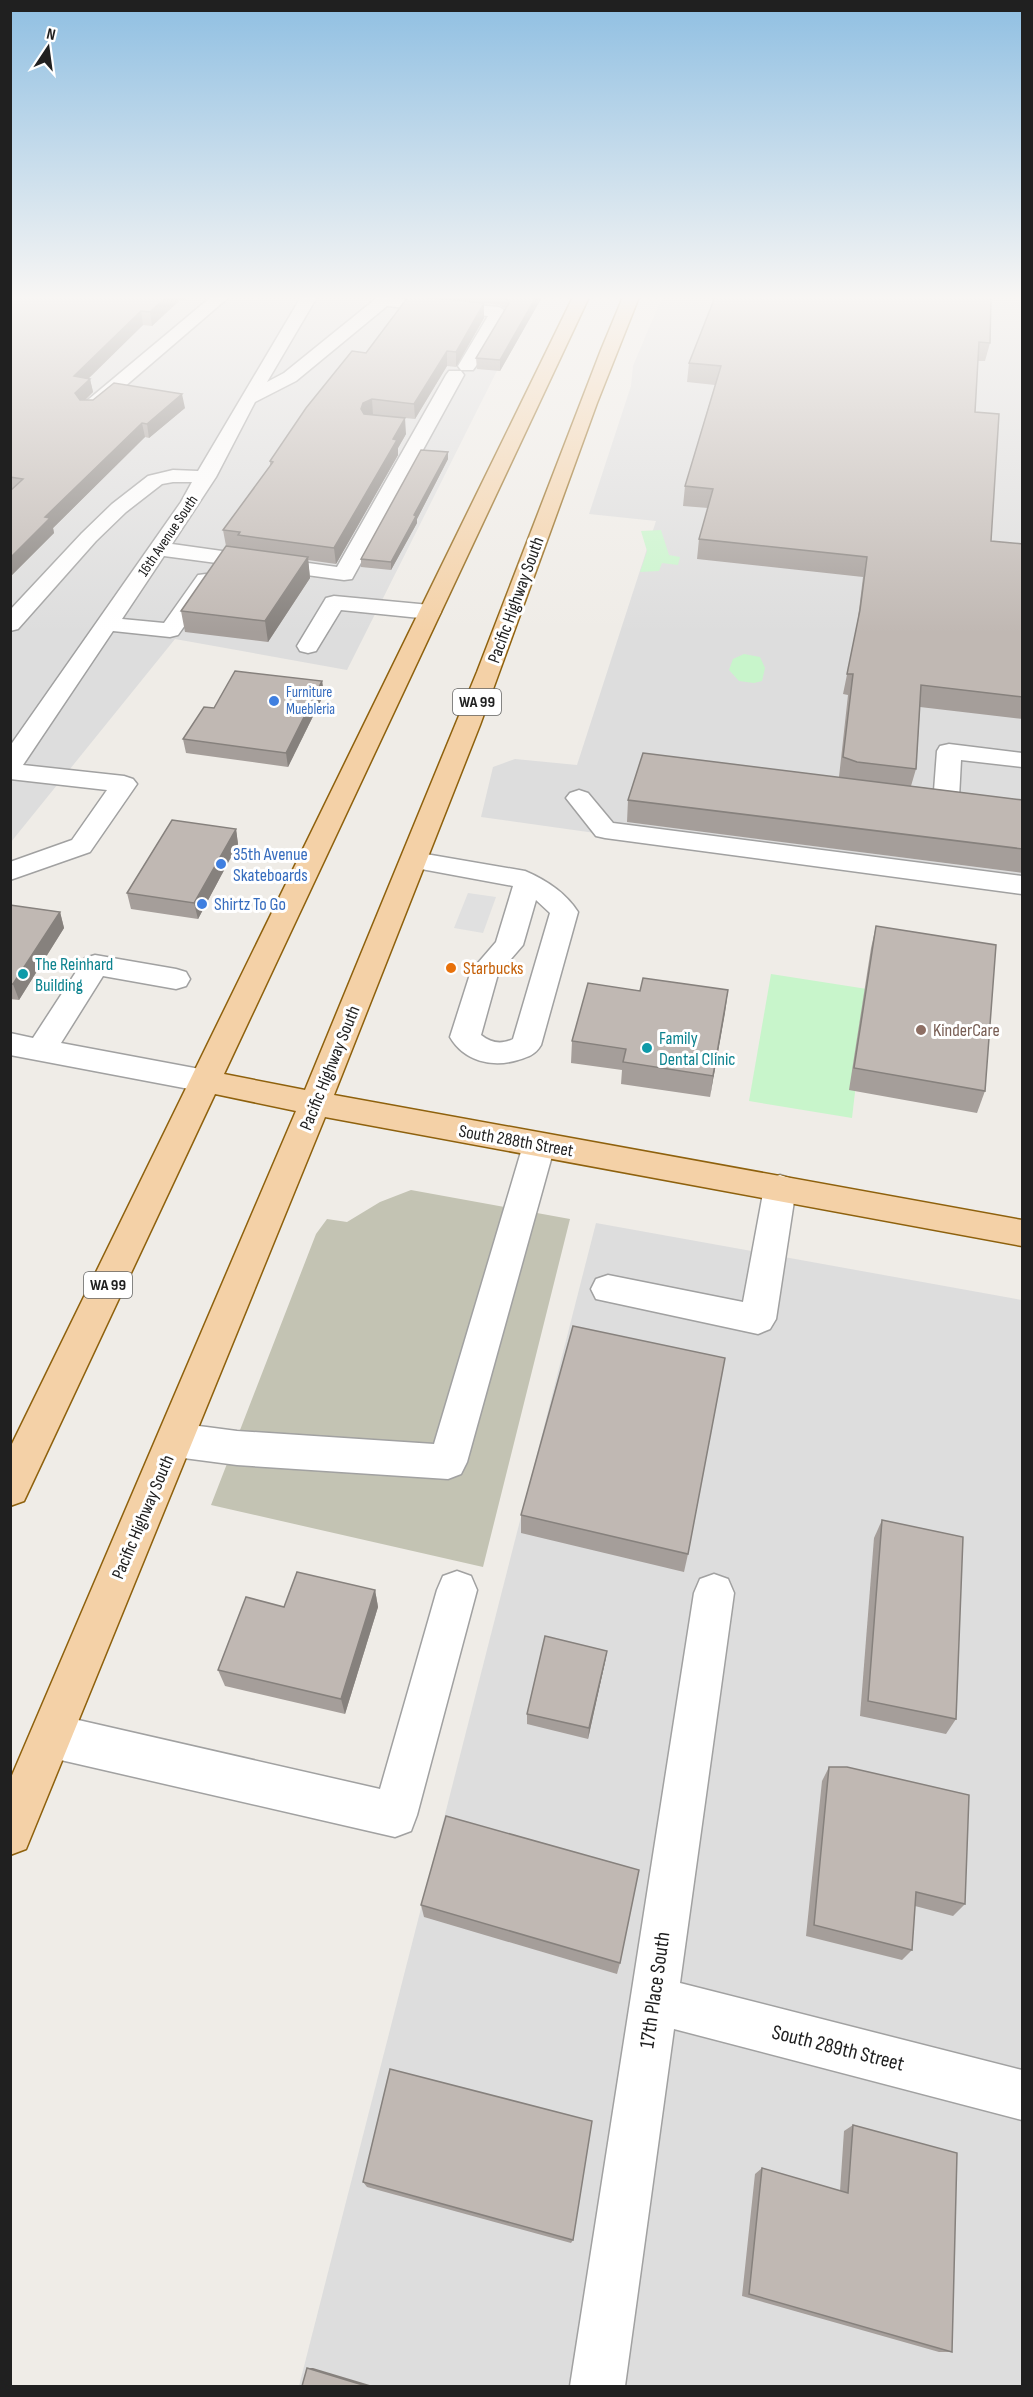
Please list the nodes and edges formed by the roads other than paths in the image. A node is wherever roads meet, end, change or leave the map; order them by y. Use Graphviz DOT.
graph roads {
  1 [pos="243,409"];
  2 [pos="437,409"];
  3 [pos="527,409"];
  4 [pos="586,409"];
  5 [pos="404,426"];
  6 [pos="425,428"];
  7 [pos="206,477"];
  8 [pos="160,549"];
  9 [pos="206,580"];
  10 [pos="430,612"];
  11 [pos="10,624"];
  12 [pos="107,624"];
  13 [pos="308,646"];
  14 [pos="1023,760"];
  15 [pos="10,765"];
  16 [pos="10,771"];
  17 [pos="579,798"];
  18 [pos="1023,813"];
  19 [pos="414,860"];
  20 [pos="10,872"];
  21 [pos="528,882"];
  22 [pos="1023,885"];
  23 [pos="176,979"];
  24 [pos="10,1044"];
  25 [pos="41,1050"];
  26 [pos="205,1082"];
  27 [pos="315,1104"];
  28 [pos="539,1145"];
  29 [pos="780,1188"];
  30 [pos="1023,1233"];
  31 [pos="608,1289"];
  32 [pos="176,1440"];
  33 [pos="10,1489"];
  34 [pos="457,1590"];
  35 [pos="714,1593"];
  36 [pos="52,1736"];
  37 [pos="10,1833"];
  38 [pos="653,2000"];
  39 [pos="1023,2095"];
  40 [pos="597,2386"];
  1 -- 7 [label="street, 16th Avenue South"];
  2 -- 6 [label="street"];
  3 -- 10 [label="main road, WA 99"];
  4 -- 19 [label="main road, Pacific Highway South / WA 99"];
  5 -- 6 [label="street"];
  6 -- 8 [label="street"];
  7 -- 8 [label="street, 16th Avenue South"];
  7 -- 11 [label="street"];
  8 -- 12 [label="street, 16th Avenue South"];
  9 -- 12 [label="street"];
  10 -- 13 [label="street"];
  10 -- 26 [label="main road, WA 99"];
  12 -- 15 [label="street, 16th Avenue South"];
  14 -- 18 [label="street"];
  16 -- 20 [label="street"];
  17 -- 22 [label="street"];
  19 -- 21 [label="street"];
  19 -- 27 [label="main road, Pacific Highway South / WA 99"];
  21 -- 21 [label="street"];
  23 -- 25 [label="street"];
  24 -- 25 [label="street, South 288th Street"];
  25 -- 26 [label="street, South 288th Street"];
  26 -- 27 [label="main road, South 288th Street"];
  26 -- 33 [label="main road, WA 99"];
  27 -- 28 [label="main road, South 288th Street"];
  27 -- 32 [label="main road, Pacific Highway South / WA 99"];
  28 -- 29 [label="main road, South 288th Street"];
  28 -- 32 [label="street"];
  29 -- 30 [label="main road, South 288th Street"];
  29 -- 31 [label="street"];
  32 -- 36 [label="main road, Pacific Highway South / WA 99"];
  34 -- 36 [label="street"];
  35 -- 38 [label="street, 17th Place South"];
  36 -- 37 [label="main road, Pacific Highway South / WA 99"];
  38 -- 39 [label="street, South 289th Street"];
  38 -- 40 [label="street, 17th Place South"];
}
